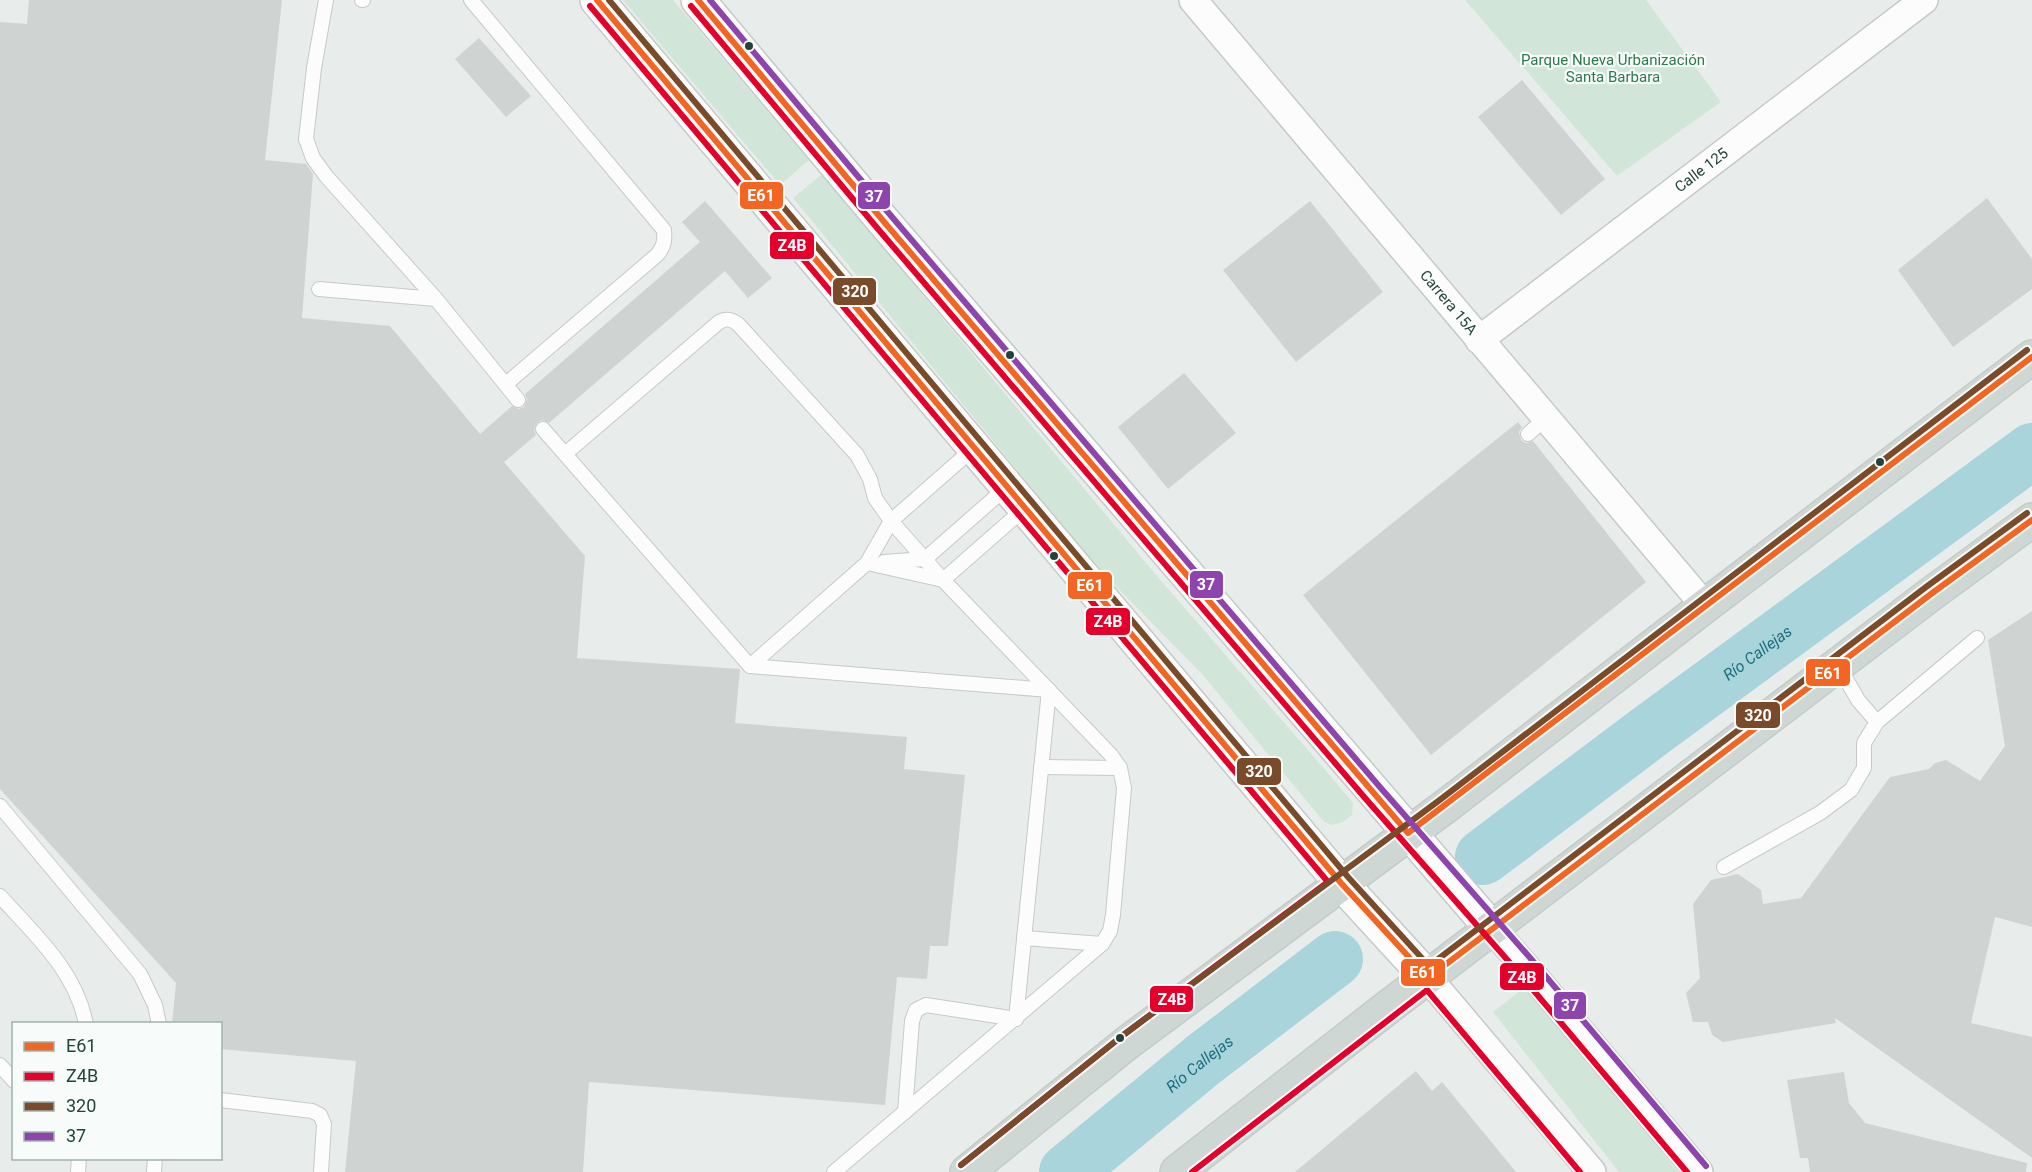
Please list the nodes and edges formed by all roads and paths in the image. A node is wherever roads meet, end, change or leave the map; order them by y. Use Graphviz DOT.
graph roads {
  1 [pos="326,0"];
  2 [pos="471,0"];
  3 [pos="597,0"];
  4 [pos="698,0"];
  5 [pos="1193,0"];
  6 [pos="1924,0"];
  7 [pos="319,289"];
  8 [pos="436,299"];
  9 [pos="1479,340"];
  10 [pos="2032,357"];
  11 [pos="506,384"];
  12 [pos="518,400"];
  13 [pos="543,429"];
  14 [pos="974,448"];
  15 [pos="565,454"];
  16 [pos="1016,497"];
  17 [pos="891,520"];
  18 [pos="2032,520"];
  19 [pos="925,559"];
  20 [pos="867,563"];
  21 [pos="943,580"];
  22 [pos="1705,606"];
  23 [pos="1977,638"];
  24 [pos="1838,665"];
  25 [pos="750,666"];
  26 [pos="1049,690"];
  27 [pos="1877,722"];
  28 [pos="1041,767"];
  29 [pos="1120,768"];
  30 [pos="0,806"];
  31 [pos="1408,833"];
  32 [pos="1724,867"];
  33 [pos="1341,883"];
  34 [pos="0,896"];
  35 [pos="1492,929"];
  36 [pos="1024,938"];
  37 [pos="1102,944"];
  38 [pos="1428,978"];
  39 [pos="1016,1019"];
  40 [pos="86,1022"];
  41 [pos="159,1022"];
  42 [pos="0,1065"];
  43 [pos="12,1078"];
  44 [pos="222,1100"];
  45 [pos="904,1112"];
  46 [pos="321,1172"];
  47 [pos="834,1172"];
  48 [pos="968,1172"];
  49 [pos="1177,1172"];
  50 [pos="1592,1172"];
  51 [pos="1699,1172"];
  1 -- 8 [label="lane"];
  2 -- 11 [label="lane"];
  3 -- 14 [label="main road"];
  4 -- 31 [label="main road"];
  5 -- 9 [label="street, Carrera 15A"];
  6 -- 9 [label="street, Calle 125"];
  7 -- 8 [label="lane"];
  8 -- 11 [label="lane"];
  9 -- 22 [label="street, Carrera 15A"];
  10 -- 22 [label="main road"];
  11 -- 12 [label="lane"];
  13 -- 15 [label="lane"];
  14 -- 16 [label="main road"];
  14 -- 17 [label="lane"];
  15 -- 17 [label="lane"];
  15 -- 25 [label="lane"];
  16 -- 19 [label="lane"];
  16 -- 21 [label="lane"];
  16 -- 33 [label="main road"];
  17 -- 19 [label="lane"];
  17 -- 20 [label="lane"];
  18 -- 24 [label="main road"];
  19 -- 20 [label="lane"];
  19 -- 21 [label="lane"];
  20 -- 21 [label="lane"];
  20 -- 25 [label="lane"];
  21 -- 26 [label="lane"];
  22 -- 31 [label="main road"];
  23 -- 27 [label="lane"];
  24 -- 27 [label="lane"];
  24 -- 35 [label="main road"];
  25 -- 26 [label="lane"];
  26 -- 28 [label="lane"];
  26 -- 29 [label="lane"];
  27 -- 32 [label="lane"];
  28 -- 29 [label="lane"];
  28 -- 36 [label="lane"];
  29 -- 37 [label="lane"];
  30 -- 41 [label="lane"];
  31 -- 33 [label="main road"];
  31 -- 35 [label="main road"];
  33 -- 38 [label="main road"];
  33 -- 48 [label="main road"];
  34 -- 40 [label="lane"];
  35 -- 38 [label="main road"];
  35 -- 51 [label="street"];
  36 -- 37 [label="lane"];
  36 -- 39 [label="lane"];
  37 -- 39 [label="lane"];
  38 -- 49 [label="main road"];
  38 -- 50 [label="street"];
  39 -- 45 [label="lane"];
  39 -- 45 [label="lane"];
  42 -- 43 [label="lane"];
  44 -- 46 [label="lane"];
  45 -- 47 [label="lane"];
}
